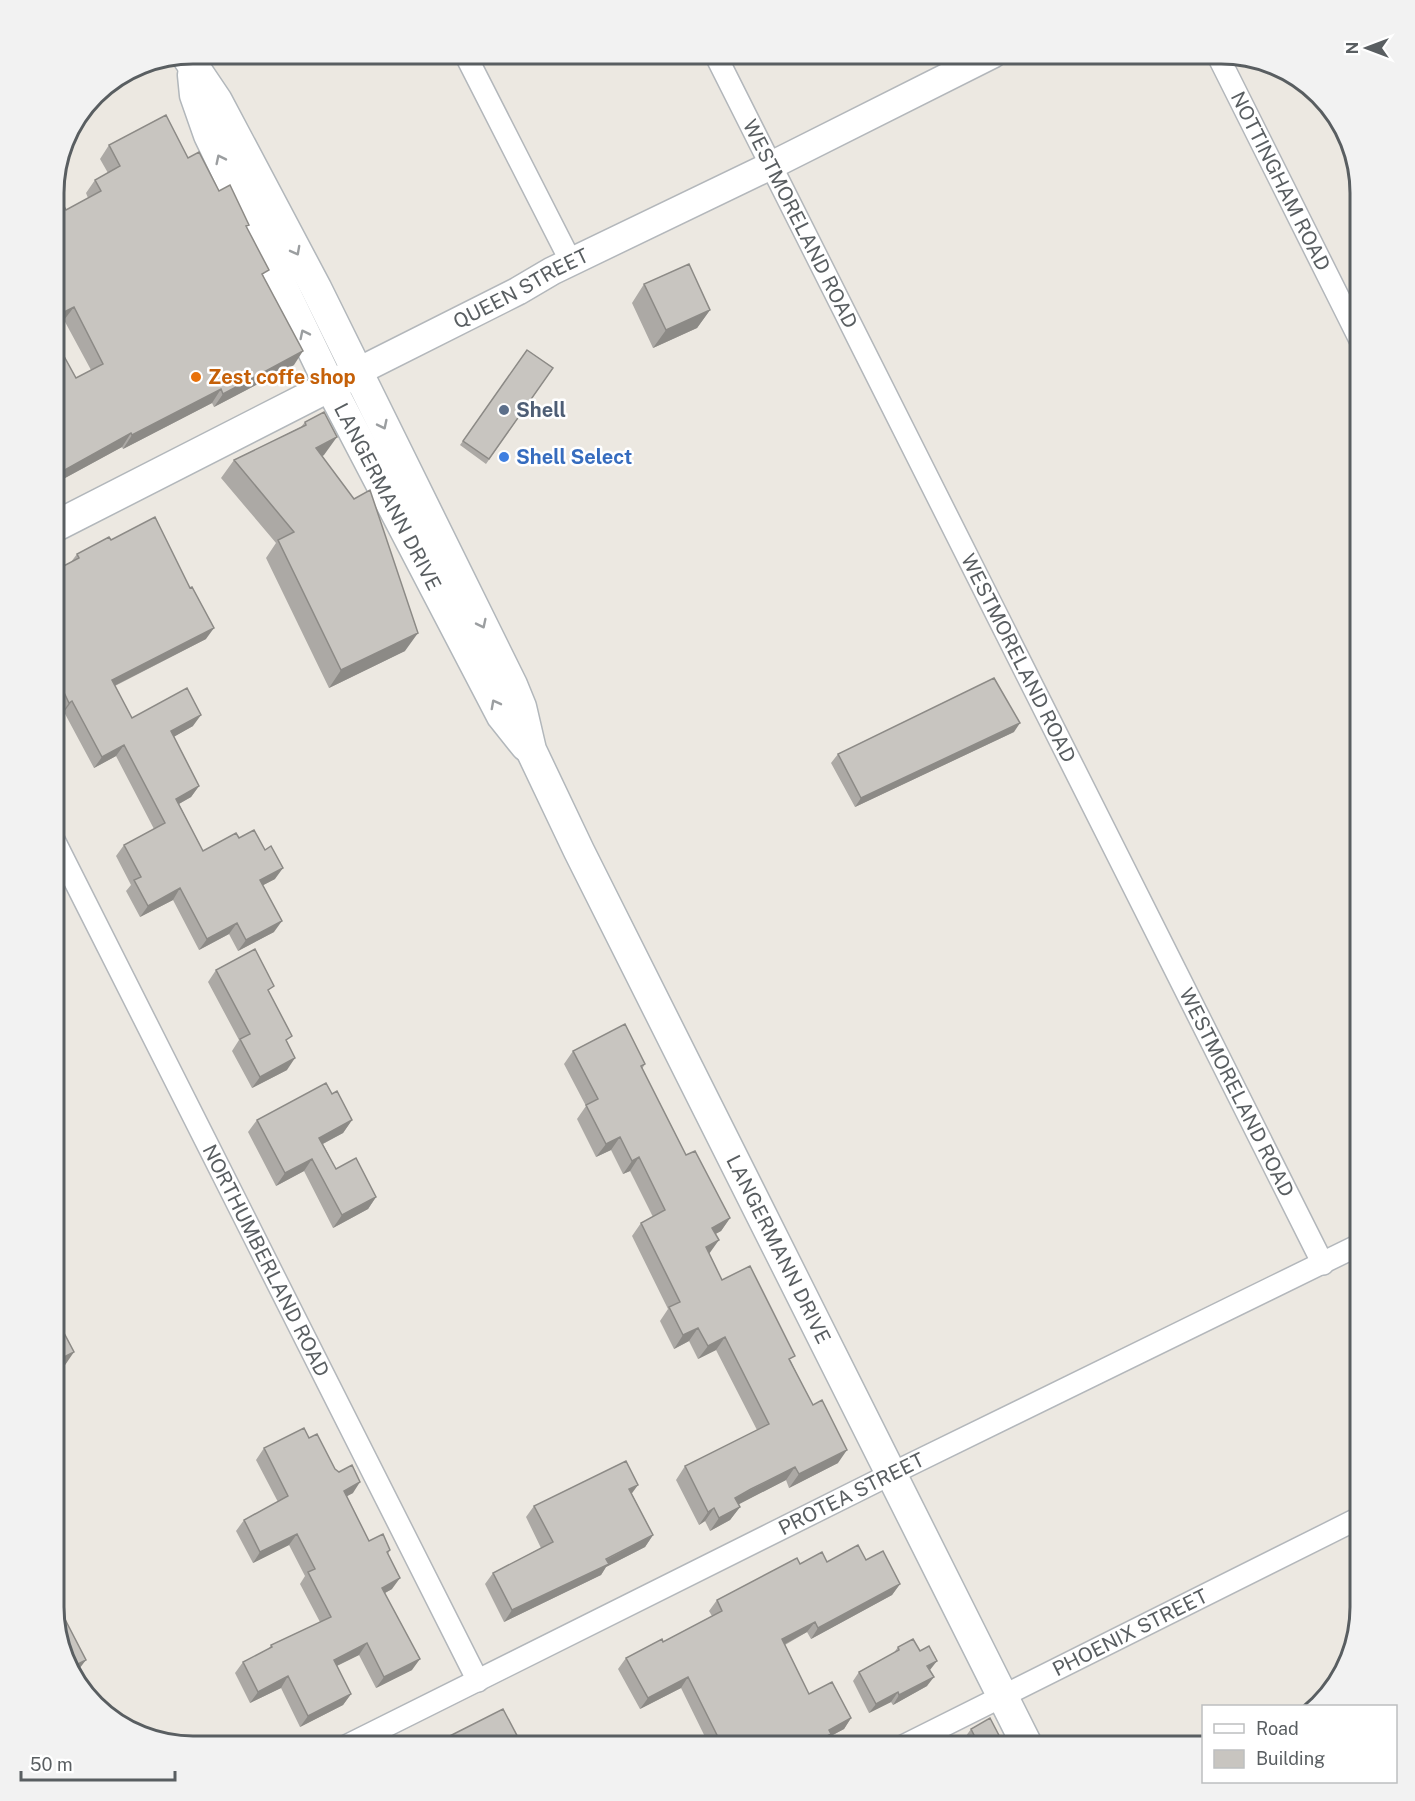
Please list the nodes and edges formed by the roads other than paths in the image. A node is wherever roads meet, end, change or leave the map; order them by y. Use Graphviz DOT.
graph roads {
  1 [pos="189,64"];
  2 [pos="191,64"];
  3 [pos="470,64"];
  4 [pos="720,65"];
  5 [pos="972,65"];
  6 [pos="1222,65"];
  7 [pos="770,166"];
  8 [pos="571,262"];
  9 [pos="1350,320"];
  10 [pos="357,372"];
  11 [pos="330,386"];
  12 [pos="65,522"];
  13 [pos="531,750"];
  14 [pos="65,861"];
  15 [pos="1350,1250"];
  16 [pos="1323,1264"];
  17 [pos="891,1474"];
  18 [pos="1350,1523"];
  19 [pos="478,1681"];
  20 [pos="1003,1697"];
  21 [pos="366,1736"];
  22 [pos="923,1736"];
  23 [pos="1022,1736"];
  11 -- 1 [label="main road, LANGERMANN DRIVE, one-way"];
  2 -- 10 [label="main road, LANGERMANN DRIVE, one-way"];
  3 -- 8 [label="street"];
  4 -- 7 [label="street, WESTMORELAND ROAD"];
  5 -- 7 [label="street, QUEEN STREET"];
  6 -- 9 [label="street, NOTTINGHAM ROAD"];
  7 -- 8 [label="street, QUEEN STREET"];
  7 -- 16 [label="street, WESTMORELAND ROAD"];
  8 -- 10 [label="street, QUEEN STREET"];
  10 -- 11 [label="main road, QUEEN STREET"];
  10 -- 13 [label="main road, LANGERMANN DRIVE, one-way"];
  11 -- 12 [label="main road, QUEEN STREET"];
  13 -- 11 [label="main road, LANGERMANN DRIVE, one-way"];
  13 -- 17 [label="main road, LANGERMANN DRIVE"];
  14 -- 19 [label="street, NORTHUMBERLAND ROAD"];
  15 -- 16 [label="street, PROTEA STREET"];
  16 -- 17 [label="street, PROTEA STREET"];
  17 -- 19 [label="street, PROTEA STREET"];
  17 -- 20 [label="main road, LANGERMANN DRIVE"];
  18 -- 20 [label="street, PHOENIX STREET"];
  19 -- 21 [label="street, PROTEA STREET"];
  20 -- 22 [label="street, PHOENIX STREET"];
  20 -- 23 [label="main road, LANGERMANN DRIVE"];
}
